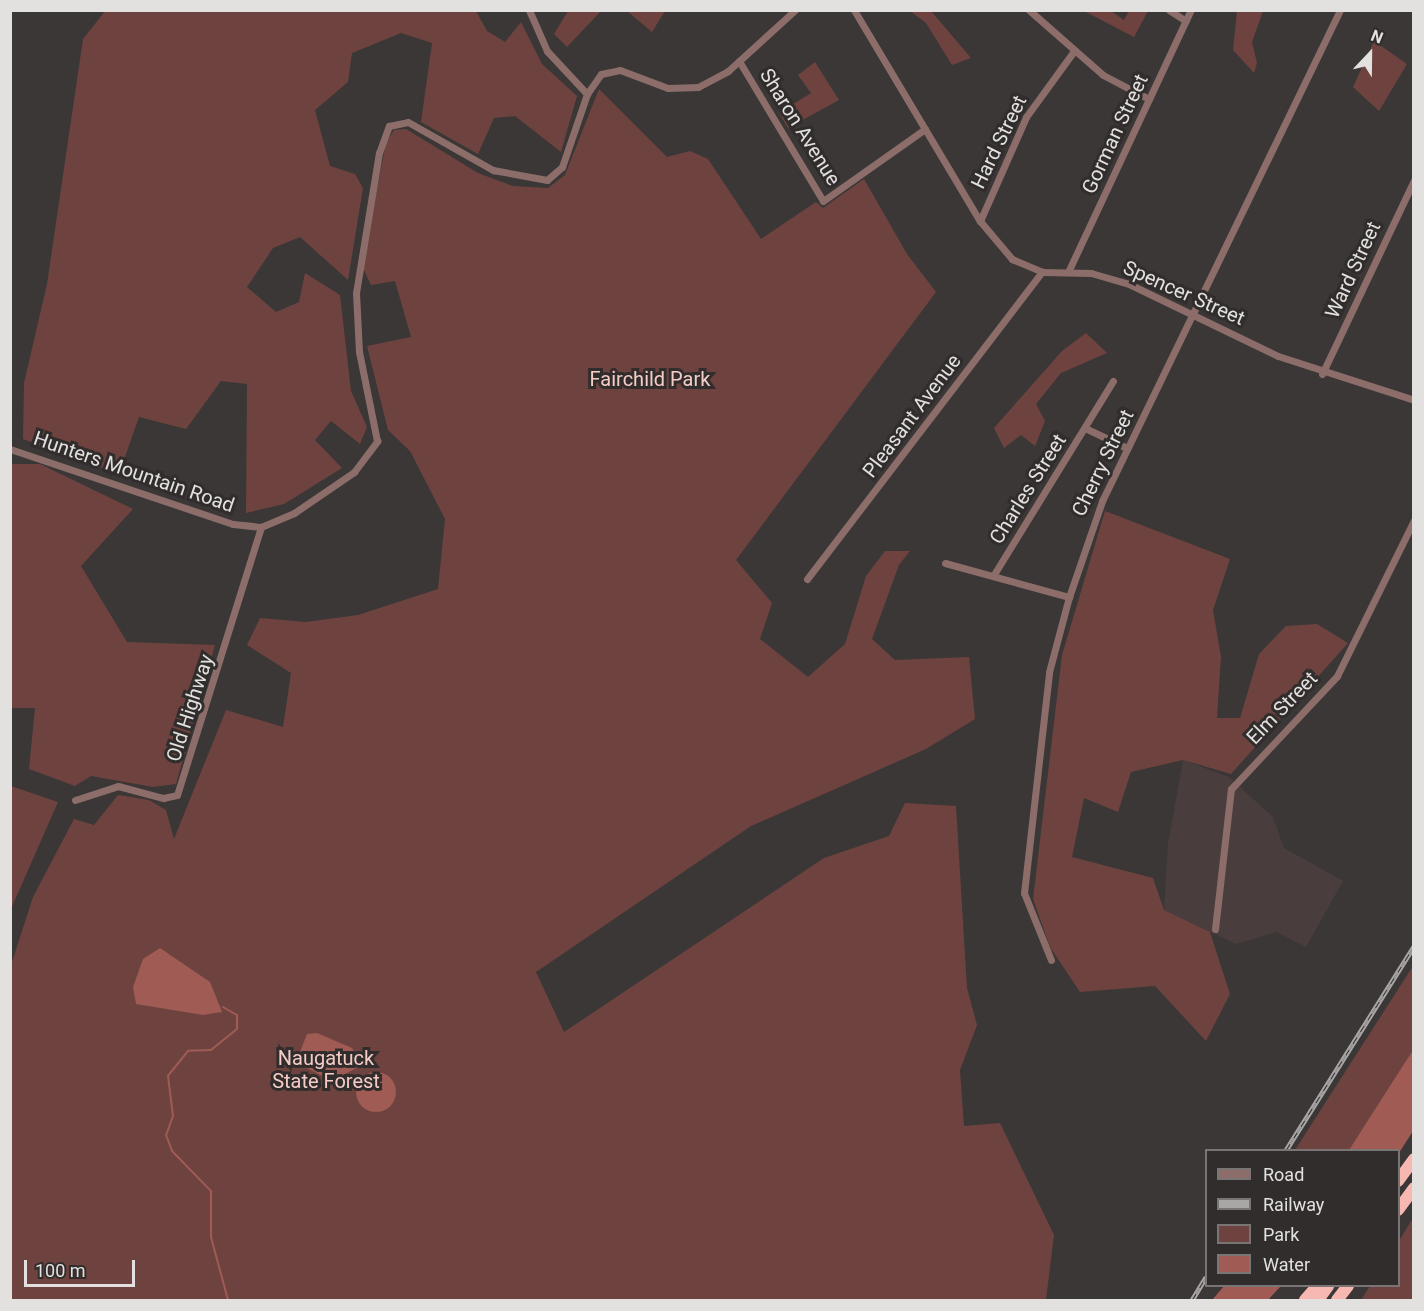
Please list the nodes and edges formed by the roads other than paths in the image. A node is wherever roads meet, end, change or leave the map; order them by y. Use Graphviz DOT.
graph roads {
  1 [pos="529,10"];
  2 [pos="795,10"];
  3 [pos="854,10"];
  4 [pos="1029,10"];
  5 [pos="1169,10"];
  6 [pos="1191,10"];
  7 [pos="1340,10"];
  8 [pos="1186,21"];
  9 [pos="1074,51"];
  10 [pos="739,61"];
  11 [pos="587,94"];
  12 [pos="1149,99"];
  13 [pos="925,129"];
  14 [pos="1413,180"];
  15 [pos="980,222"];
  16 [pos="1042,272"];
  17 [pos="1068,272"];
  18 [pos="1196,314"];
  19 [pos="1322,374"];
  20 [pos="1113,381"];
  21 [pos="1413,400"];
  22 [pos="1086,428"];
  23 [pos="1127,448"];
  24 [pos="10,449"];
  25 [pos="1413,520"];
  26 [pos="261,527"];
  27 [pos="945,563"];
  28 [pos="993,576"];
  29 [pos="807,579"];
  30 [pos="1069,597"];
  31 [pos="75,800"];
  32 [pos="1215,929"];
  33 [pos="1051,960"];
  34 [pos="1413,1159"];
  35 [pos="1400,1178"];
  36 [pos="1413,1188"];
  37 [pos="1400,1207"];
  38 [pos="1316,1287"];
  39 [pos="1327,1287"];
  40 [pos="1347,1287"];
  41 [pos="1305,1300"];
  42 [pos="1318,1300"];
  43 [pos="1337,1300"];
  1 -- 11 [label="street"];
  2 -- 10 [label="street"];
  3 -- 13 [label="street, Spencer Street"];
  4 -- 9 [label="street"];
  5 -- 8 [label="street"];
  6 -- 8 [label="street, Gorman Street"];
  7 -- 18 [label="street, Cherry Street"];
  8 -- 12 [label="street, Gorman Street"];
  9 -- 12 [label="street"];
  9 -- 15 [label="street, Hard Street"];
  10 -- 11 [label="street"];
  10 -- 13 [label="street, Sharon Avenue"];
  11 -- 26 [label="street"];
  12 -- 17 [label="street, Gorman Street"];
  13 -- 15 [label="street, Spencer Street"];
  14 -- 19 [label="street, Ward Street"];
  15 -- 16 [label="street, Spencer Street"];
  16 -- 17 [label="street, Spencer Street"];
  16 -- 29 [label="street, Pleasant Avenue"];
  17 -- 18 [label="street, Spencer Street"];
  18 -- 19 [label="street, Spencer Street"];
  18 -- 23 [label="street, Cherry Street"];
  19 -- 21 [label="street, Spencer Street"];
  20 -- 22 [label="street"];
  22 -- 23 [label="street, Charles Street"];
  22 -- 28 [label="street, Charles Street"];
  23 -- 30 [label="street, Cherry Street"];
  24 -- 26 [label="street, Hunters Mountain Road"];
  25 -- 32 [label="street, Elm Street"];
  26 -- 31 [label="street, Old Highway"];
  27 -- 28 [label="street"];
  28 -- 30 [label="street"];
  30 -- 33 [label="street, Cherry Street"];
  34 -- 35 [label="highway"];
  36 -- 37 [label="highway"];
  38 -- 41 [label="highway"];
  39 -- 42 [label="highway"];
  40 -- 43 [label="highway"];
}
